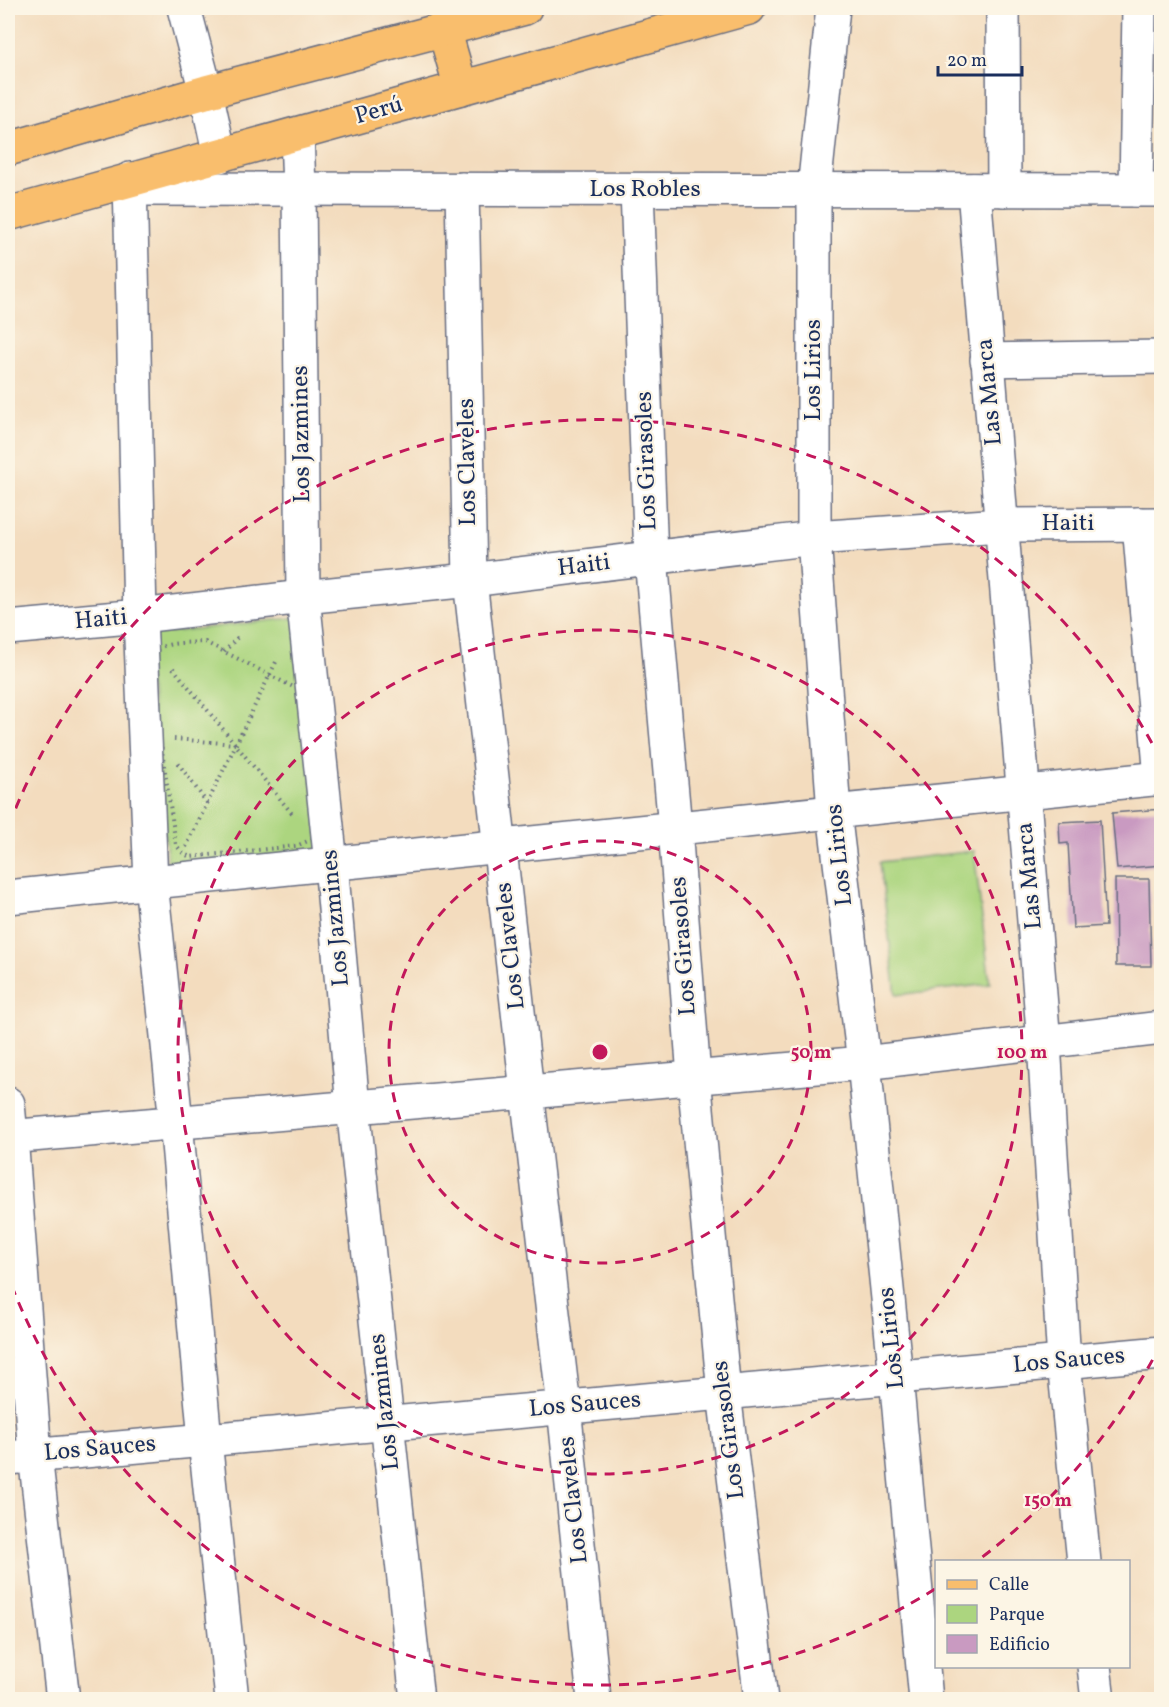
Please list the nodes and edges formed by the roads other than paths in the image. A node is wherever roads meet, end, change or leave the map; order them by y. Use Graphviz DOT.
graph roads {
  1 [pos="184,8"];
  2 [pos="749,8"];
  3 [pos="833,8"];
  4 [pos="1004,8"];
  5 [pos="1139,8"];
  6 [pos="510,10"];
  7 [pos="444,29"];
  8 [pos="461,88"];
  9 [pos="206,92"];
  10 [pos="297,134"];
  11 [pos="8,149"];
  12 [pos="220,156"];
  13 [pos="130,184"];
  14 [pos="299,189"];
  15 [pos="462,189"];
  16 [pos="637,189"];
  17 [pos="814,190"];
  18 [pos="989,190"];
  19 [pos="1149,190"];
  20 [pos="8,214"];
  21 [pos="1161,357"];
  22 [pos="987,360"];
  23 [pos="1150,524"];
  24 [pos="1001,525"];
  25 [pos="814,538"];
  26 [pos="651,558"];
  27 [pos="470,580"];
  28 [pos="303,597"];
  29 [pos="140,616"];
  30 [pos="8,628"];
  31 [pos="1161,778"];
  32 [pos="1023,792"];
  33 [pos="834,812"];
  34 [pos="675,828"];
  35 [pos="500,846"];
  36 [pos="322,851"];
  37 [pos="151,882"];
  38 [pos="8,897"];
  39 [pos="1161,1028"];
  40 [pos="1044,1042"];
  41 [pos="864,1063"];
  42 [pos="694,1077"];
  43 [pos="527,1092"];
  44 [pos="8,1104"];
  45 [pos="353,1107"];
  46 [pos="176,1122"];
  47 [pos="10,1136"];
  48 [pos="1161,1353"];
  49 [pos="1064,1362"];
  50 [pos="896,1377"];
  51 [pos="724,1393"];
  52 [pos="564,1407"];
  53 [pos="388,1423"];
  54 [pos="205,1440"];
  55 [pos="21,1456"];
  56 [pos="1084,1560"];
  57 [pos="1094,1668"];
  58 [pos="63,1700"];
  59 [pos="232,1700"];
  60 [pos="417,1700"];
  61 [pos="594,1700"];
  62 [pos="761,1700"];
  63 [pos="926,1700"];
  64 [pos="1098,1700"];
  1 -- 9 [label="street"];
  2 -- 8 [label="main road, Perú"];
  3 -- 17 [label="street, Los Lirios"];
  4 -- 18 [label="street, Las Marca"];
  5 -- 19 [label="street"];
  6 -- 7 [label="main road"];
  7 -- 8 [label="main road"];
  7 -- 9 [label="main road"];
  8 -- 10 [label="main road, Perú"];
  9 -- 11 [label="main road"];
  9 -- 12 [label="street"];
  10 -- 12 [label="main road, Perú"];
  10 -- 14 [label="street, Los Jazmines"];
  12 -- 13 [label="main road, Perú"];
  13 -- 14 [label="street, Los Robles"];
  13 -- 20 [label="main road, Perú"];
  13 -- 29 [label="street"];
  14 -- 15 [label="street, Los Robles"];
  14 -- 28 [label="street, Los Jazmines"];
  15 -- 16 [label="street, Los Robles"];
  15 -- 27 [label="street, Los Claveles"];
  16 -- 17 [label="street, Los Robles"];
  16 -- 26 [label="street, Los Girasoles"];
  17 -- 18 [label="street, Los Robles"];
  17 -- 25 [label="street, Los Lirios"];
  18 -- 19 [label="street, Los Robles"];
  18 -- 22 [label="street, Las Marca"];
  21 -- 22 [label="street"];
  22 -- 24 [label="street, Las Marca"];
  23 -- 24 [label="street, Haiti"];
  23 -- 31 [label="street"];
  24 -- 25 [label="street, Haiti"];
  24 -- 32 [label="street, Las Marca"];
  25 -- 26 [label="street, Haiti"];
  25 -- 33 [label="street, Los Lirios"];
  26 -- 27 [label="street, Haiti"];
  26 -- 34 [label="street, Los Girasoles"];
  27 -- 28 [label="street, Haiti"];
  27 -- 35 [label="street, Los Claveles"];
  28 -- 29 [label="street, Haiti"];
  28 -- 36 [label="street, Los Jazmines"];
  29 -- 30 [label="street, Haiti"];
  29 -- 37 [label="street"];
  31 -- 32 [label="street"];
  32 -- 33 [label="street"];
  32 -- 40 [label="street, Las Marca"];
  33 -- 34 [label="street"];
  33 -- 41 [label="street, Los Lirios"];
  34 -- 35 [label="street"];
  34 -- 42 [label="street, Los Girasoles"];
  35 -- 36 [label="street"];
  35 -- 43 [label="street, Los Claveles"];
  36 -- 37 [label="street"];
  36 -- 45 [label="street, Los Jazmines"];
  37 -- 38 [label="street"];
  37 -- 46 [label="street"];
  39 -- 40 [label="street"];
  40 -- 41 [label="street"];
  40 -- 49 [label="street, Las Marca"];
  41 -- 42 [label="street"];
  41 -- 50 [label="street, Los Lirios"];
  42 -- 43 [label="street"];
  42 -- 51 [label="street, Los Girasoles"];
  43 -- 45 [label="street"];
  43 -- 52 [label="street, Los Claveles"];
  44 -- 47 [label="street"];
  45 -- 46 [label="street"];
  45 -- 53 [label="street, Los Jazmines"];
  46 -- 47 [label="street"];
  46 -- 54 [label="street"];
  47 -- 55 [label="street"];
  48 -- 49 [label="street, Los Sauces"];
  49 -- 50 [label="street, Los Sauces"];
  49 -- 56 [label="street, Las Marca"];
  50 -- 51 [label="street, Los Sauces"];
  50 -- 63 [label="street, Los Lirios"];
  51 -- 52 [label="street, Los Sauces"];
  51 -- 62 [label="street, Los Girasoles"];
  52 -- 53 [label="street, Los Sauces"];
  52 -- 61 [label="street, Los Claveles"];
  53 -- 54 [label="street, Los Sauces"];
  53 -- 60 [label="street, Los Jazmines"];
  54 -- 55 [label="street, Los Sauces"];
  54 -- 59 [label="street"];
  55 -- 58 [label="street"];
  57 -- 64 [label="street"];
}
